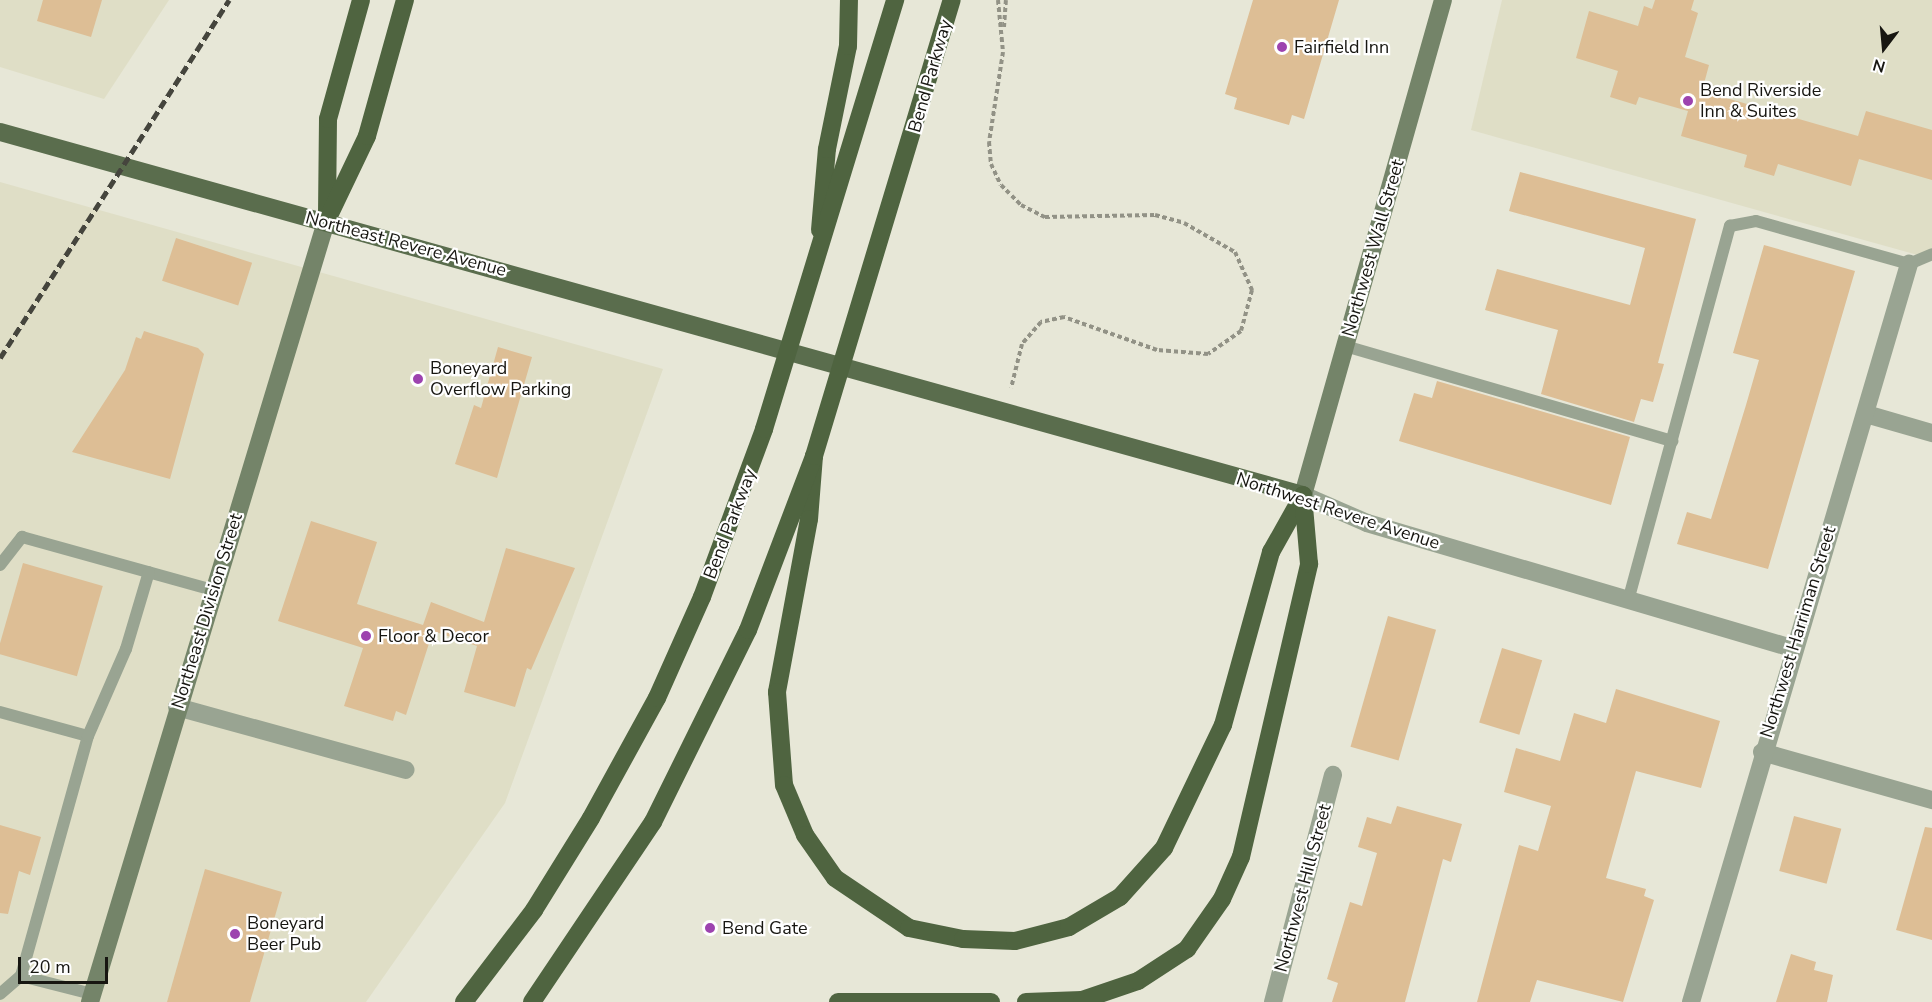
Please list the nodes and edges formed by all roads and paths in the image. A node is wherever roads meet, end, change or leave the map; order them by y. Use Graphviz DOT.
graph roads {
  1 [pos="361,0"];
  2 [pos="405,0"];
  3 [pos="849,0"];
  4 [pos="895,0"];
  5 [pos="952,0"];
  6 [pos="998,0"];
  7 [pos="1006,0"];
  8 [pos="1443,0"];
  9 [pos="1003,28"];
  10 [pos="0,132"];
  11 [pos="326,222"];
  12 [pos="1932,254"];
  13 [pos="818,260"];
  14 [pos="1909,264"];
  15 [pos="1345,346"];
  16 [pos="813,357"];
  17 [pos="1005,412"];
  18 [pos="1866,414"];
  19 [pos="1932,433"];
  20 [pos="1672,441"];
  21 [pos="816,450"];
  22 [pos="1303,495"];
  23 [pos="0,565"];
  24 [pos="149,572"];
  25 [pos="213,590"];
  26 [pos="1628,601"];
  27 [pos="1792,648"];
  28 [pos="177,707"];
  29 [pos="0,712"];
  30 [pos="88,736"];
  31 [pos="1762,752"];
  32 [pos="405,770"];
  33 [pos="1332,775"];
  34 [pos="1932,800"];
  35 [pos="21,976"];
  36 [pos="0,994"];
  37 [pos="91,998"];
  38 [pos="464,1002"];
  39 [pos="532,1002"];
  40 [pos="838,1002"];
  41 [pos="991,1002"];
  42 [pos="1026,1002"];
  43 [pos="1274,1002"];
  44 [pos="1691,1002"];
  1 -- 11 [label="highway"];
  2 -- 11 [label="highway"];
  3 -- 13 [label="highway"];
  4 -- 13 [label="highway, Bend Parkway"];
  5 -- 21 [label="highway, Bend Parkway"];
  6 -- 9 [label="path"];
  7 -- 9 [label="path"];
  8 -- 15 [label="main road, Northwest Wall Street"];
  9 -- 17 [label="path"];
  10 -- 11 [label="main road, Northeast Revere Avenue"];
  11 -- 16 [label="main road, Northeast Revere Avenue"];
  11 -- 25 [label="main road, Northeast Division Street"];
  12 -- 14 [label="lane"];
  13 -- 38 [label="highway, Bend Parkway"];
  14 -- 18 [label="street, Northwest Harriman Street"];
  14 -- 20 [label="lane"];
  15 -- 20 [label="lane"];
  15 -- 22 [label="main road, Northwest Wall Street"];
  16 -- 17 [label="main road, Northwest Revere Avenue"];
  17 -- 22 [label="main road, Northwest Revere Avenue"];
  18 -- 19 [label="street"];
  18 -- 27 [label="street, Northwest Harriman Street"];
  20 -- 26 [label="lane"];
  21 -- 22 [label="highway"];
  21 -- 39 [label="highway, Bend Parkway"];
  22 -- 26 [label="street, Northwest Revere Avenue"];
  22 -- 42 [label="highway"];
  23 -- 24 [label="lane"];
  24 -- 25 [label="lane"];
  24 -- 30 [label="lane"];
  25 -- 28 [label="main road, Northeast Division Street"];
  26 -- 27 [label="street, Northwest Revere Avenue"];
  27 -- 31 [label="street, Northwest Harriman Street"];
  28 -- 32 [label="street"];
  28 -- 37 [label="main road, Northeast Division Street"];
  29 -- 30 [label="lane"];
  30 -- 35 [label="lane"];
  31 -- 34 [label="street"];
  31 -- 44 [label="street, Northwest Harriman Street"];
  33 -- 43 [label="street, Northwest Hill Street"];
  35 -- 36 [label="lane"];
  35 -- 37 [label="lane"];
  40 -- 41 [label="highway"];
}
